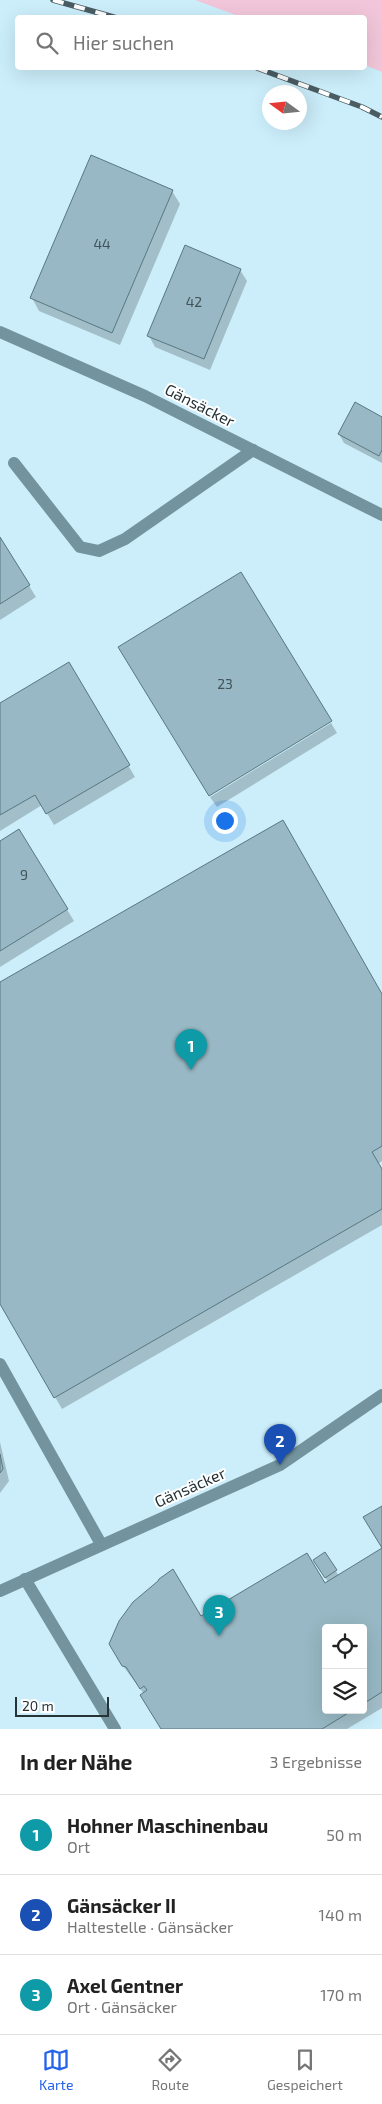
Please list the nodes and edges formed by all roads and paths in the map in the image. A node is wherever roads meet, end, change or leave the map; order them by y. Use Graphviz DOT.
graph roads {
  1 [pos="0,332"];
  2 [pos="253,450"];
  3 [pos="14,463"];
  4 [pos="382,515"];
  5 [pos="0,1364"];
  6 [pos="382,1395"];
  7 [pos="101,1544"];
  8 [pos="25,1579"];
  9 [pos="0,1591"];
  10 [pos="115,1729"];
  1 -- 2 [label="street, Gänsäcker"];
  2 -- 3 [label="street"];
  2 -- 4 [label="street, Gänsäcker"];
  5 -- 7 [label="street"];
  6 -- 7 [label="street, Gänsäcker"];
  7 -- 8 [label="street, Gänsäcker"];
  8 -- 9 [label="street, Gänsäcker"];
  8 -- 10 [label="street"];
}
